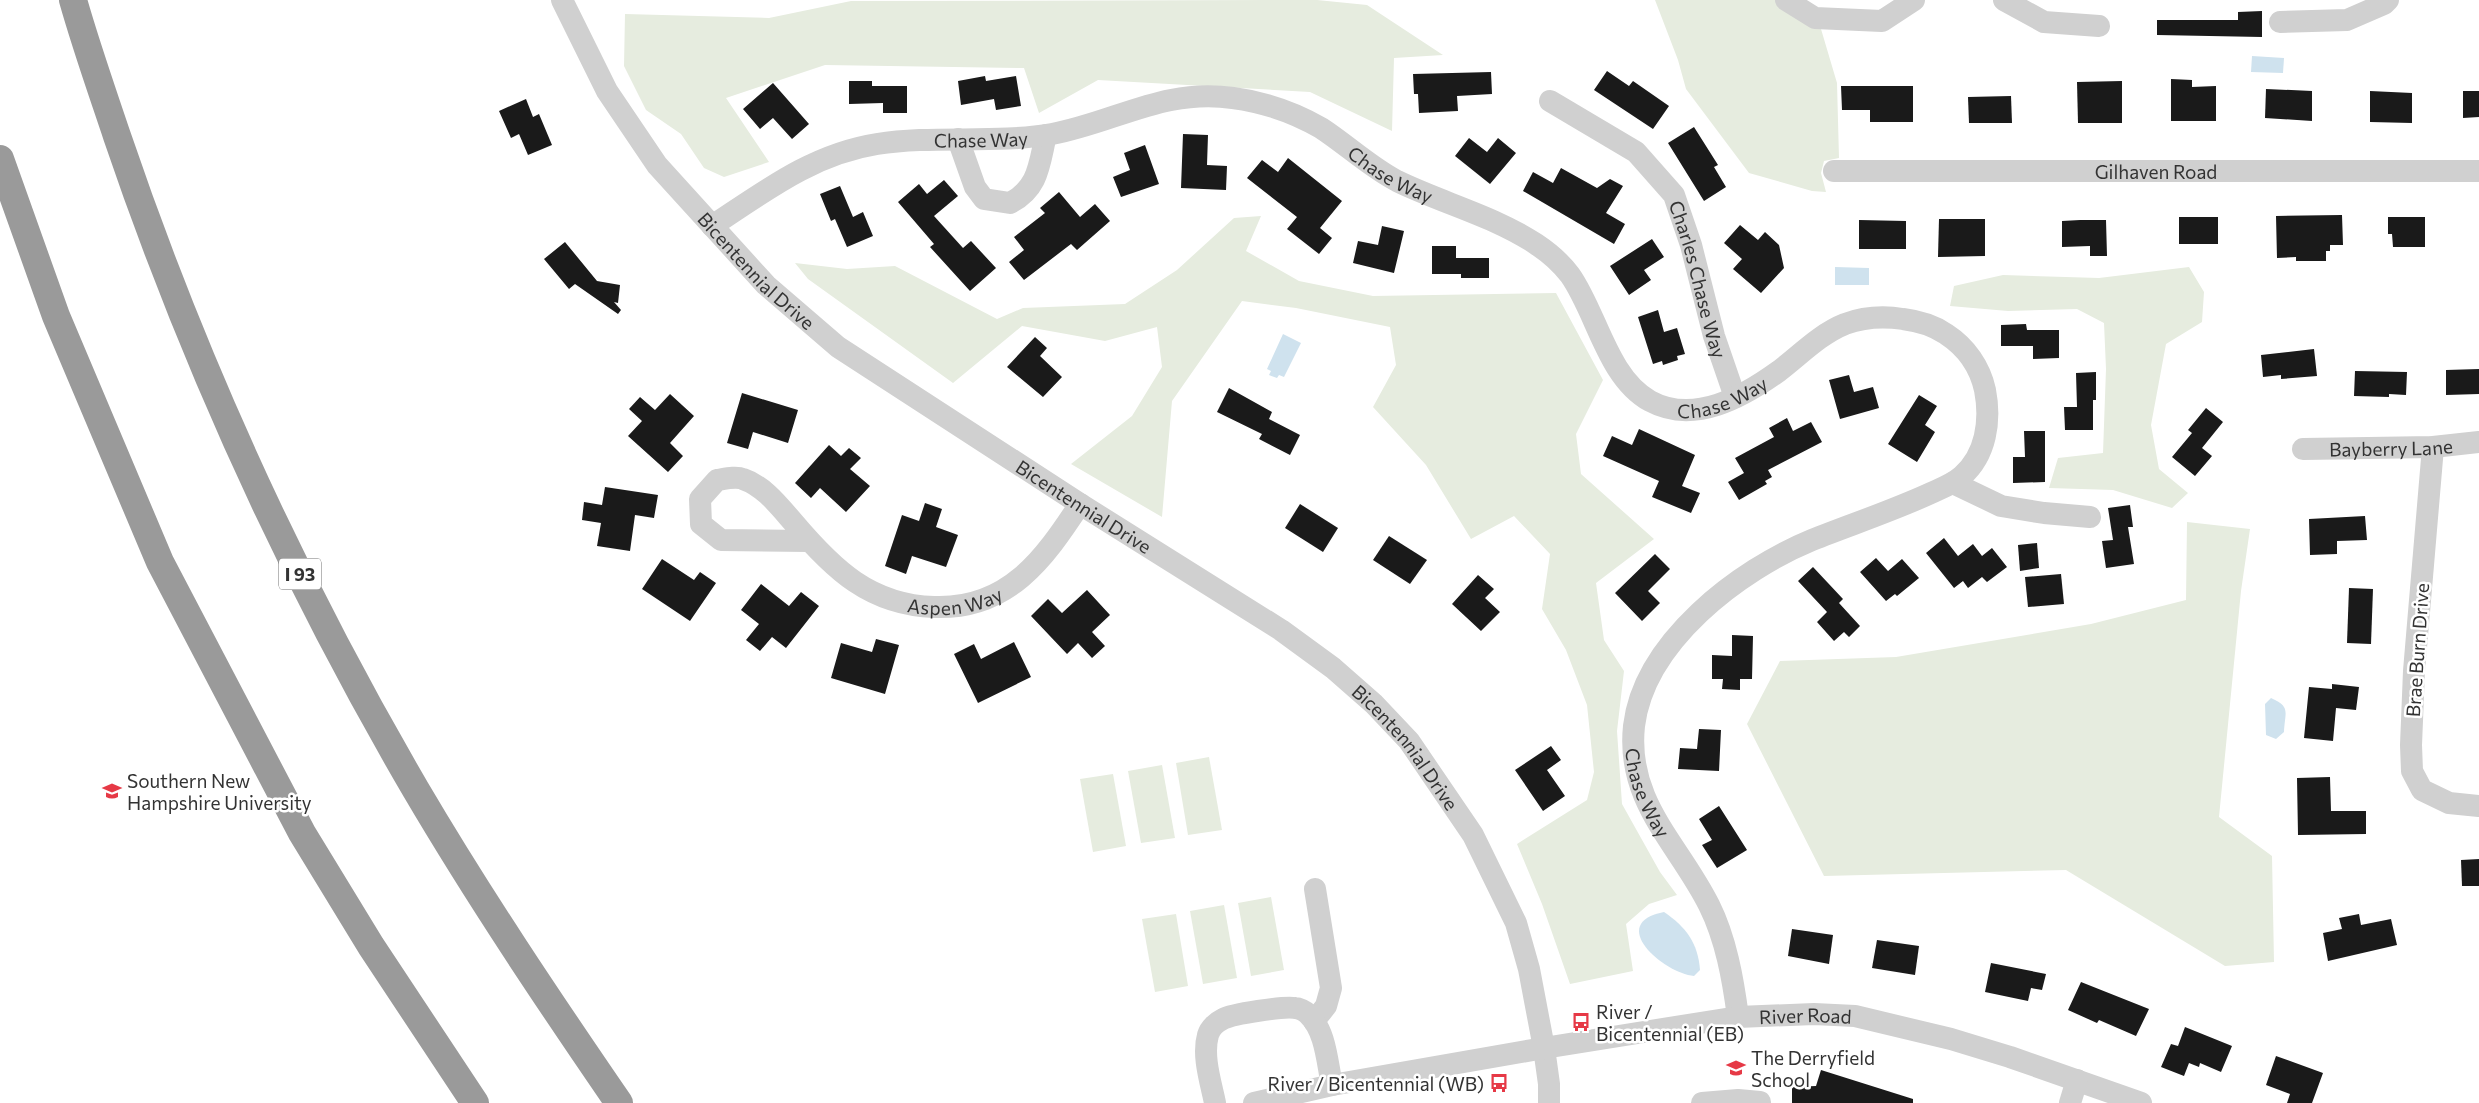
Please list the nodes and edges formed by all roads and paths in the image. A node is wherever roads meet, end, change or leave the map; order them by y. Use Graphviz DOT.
graph roads {
  1 [pos="73,0"];
  2 [pos="562,0"];
  3 [pos="1786,0"];
  4 [pos="1914,0"];
  5 [pos="2004,0"];
  6 [pos="2388,0"];
  7 [pos="2280,22"];
  8 [pos="2099,26"];
  9 [pos="1550,102"];
  10 [pos="1046,135"];
  11 [pos="958,140"];
  12 [pos="0,159"];
  13 [pos="1834,171"];
  14 [pos="2479,171"];
  15 [pos="712,226"];
  16 [pos="1735,397"];
  17 [pos="2479,442"];
  18 [pos="2433,447"];
  19 [pos="2303,449"];
  20 [pos="1953,483"];
  21 [pos="1080,504"];
  22 [pos="2090,517"];
  23 [pos="809,541"];
  24 [pos="2479,806"];
  25 [pos="1316,888"];
  26 [pos="1738,1017"];
  27 [pos="1314,1021"];
  28 [pos="1544,1048"];
  29 [pos="2077,1080"];
  30 [pos="1332,1085"];
  31 [pos="1550,1102"];
  32 [pos="1760,1102"];
  33 [pos="475,1103"];
  34 [pos="619,1103"];
  35 [pos="1215,1103"];
  36 [pos="1254,1103"];
  37 [pos="1702,1103"];
  38 [pos="2070,1103"];
  39 [pos="2141,1103"];
  1 -- 34 [label="highway, I 93"];
  2 -- 15 [label="street, Bicentennial Drive"];
  3 -- 4 [label="street"];
  5 -- 8 [label="street"];
  6 -- 7 [label="street"];
  9 -- 16 [label="street, Charles Chase Way"];
  10 -- 11 [label="street, Chase Way"];
  10 -- 11 [label="street"];
  10 -- 16 [label="street, Chase Way"];
  11 -- 15 [label="street, Chase Way"];
  12 -- 33 [label="highway"];
  13 -- 14 [label="street, Gilhaven Road"];
  15 -- 21 [label="street, Bicentennial Drive"];
  16 -- 20 [label="street, Chase Way"];
  17 -- 18 [label="street, Bayberry Lane"];
  18 -- 19 [label="street, Bayberry Lane"];
  18 -- 24 [label="street, Brae Burn Drive"];
  20 -- 22 [label="street"];
  20 -- 26 [label="street, Chase Way"];
  21 -- 23 [label="street, Aspen Way"];
  21 -- 28 [label="street, Bicentennial Drive"];
  25 -- 27 [label="street"];
  26 -- 28 [label="street, River Road"];
  26 -- 29 [label="street, River Road"];
  27 -- 30 [label="street"];
  27 -- 35 [label="street"];
  28 -- 30 [label="street, River Road"];
  28 -- 31 [label="street, Bicentennial Drive"];
  29 -- 38 [label="street"];
  29 -- 39 [label="street, River Road"];
  30 -- 36 [label="street, River Road"];
  32 -- 37 [label="street"];
}
